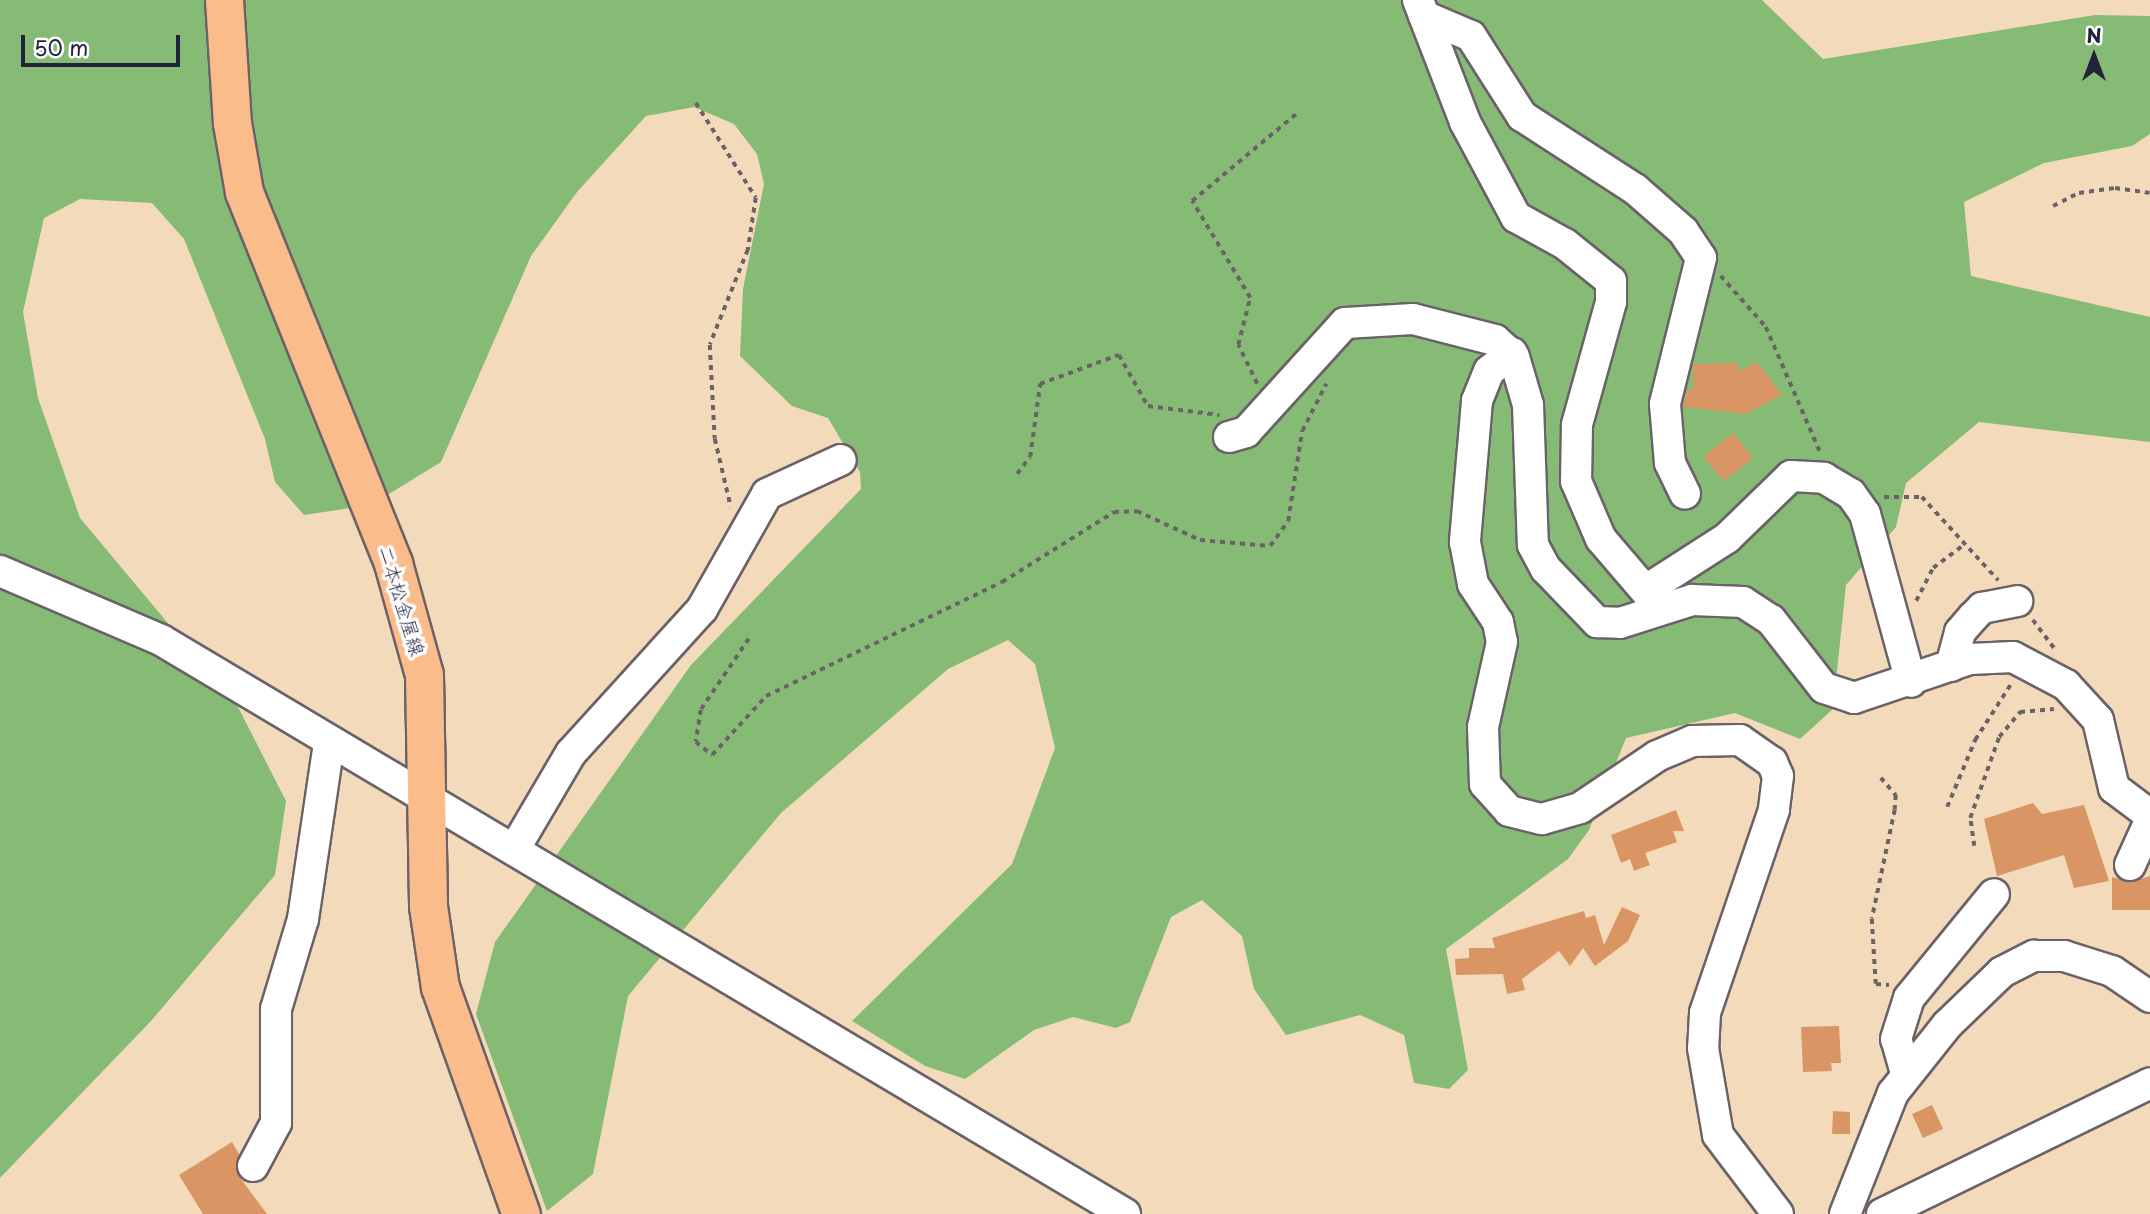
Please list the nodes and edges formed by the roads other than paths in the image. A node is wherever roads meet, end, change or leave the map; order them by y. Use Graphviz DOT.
graph roads {
  1 [pos="224,0"];
  2 [pos="1421,8"];
  3 [pos="1512,353"];
  4 [pos="1229,437"];
  5 [pos="841,460"];
  6 [pos="1685,494"];
  7 [pos="0,571"];
  8 [pos="1653,599"];
  9 [pos="2017,601"];
  10 [pos="1951,666"];
  11 [pos="1911,682"];
  12 [pos="329,742"];
  13 [pos="426,794"];
  14 [pos="2150,815"];
  15 [pos="2150,821"];
  16 [pos="515,848"];
  17 [pos="2130,865"];
  18 [pos="1994,894"];
  19 [pos="2149,994"];
  20 [pos="1906,1073"];
  21 [pos="2150,1083"];
  22 [pos="253,1166"];
  23 [pos="521,1214"];
  24 [pos="1125,1214"];
  25 [pos="1778,1214"];
  26 [pos="1845,1214"];
  27 [pos="1882,1214"];
  1 -- 13 [label="main road, 二本松金屋線"];
  2 -- 6 [label="street"];
  2 -- 8 [label="street"];
  3 -- 4 [label="street"];
  3 -- 8 [label="street"];
  3 -- 25 [label="street"];
  5 -- 16 [label="street"];
  7 -- 12 [label="street"];
  8 -- 11 [label="street"];
  8 -- 11 [label="street"];
  9 -- 10 [label="street"];
  10 -- 11 [label="street"];
  10 -- 14 [label="street"];
  12 -- 13 [label="street"];
  12 -- 22 [label="street"];
  13 -- 16 [label="street"];
  13 -- 23 [label="main road, 二本松金屋線"];
  15 -- 17 [label="street"];
  16 -- 24 [label="street"];
  18 -- 20 [label="street"];
  19 -- 20 [label="street"];
  20 -- 26 [label="street"];
  21 -- 27 [label="street"];
}
